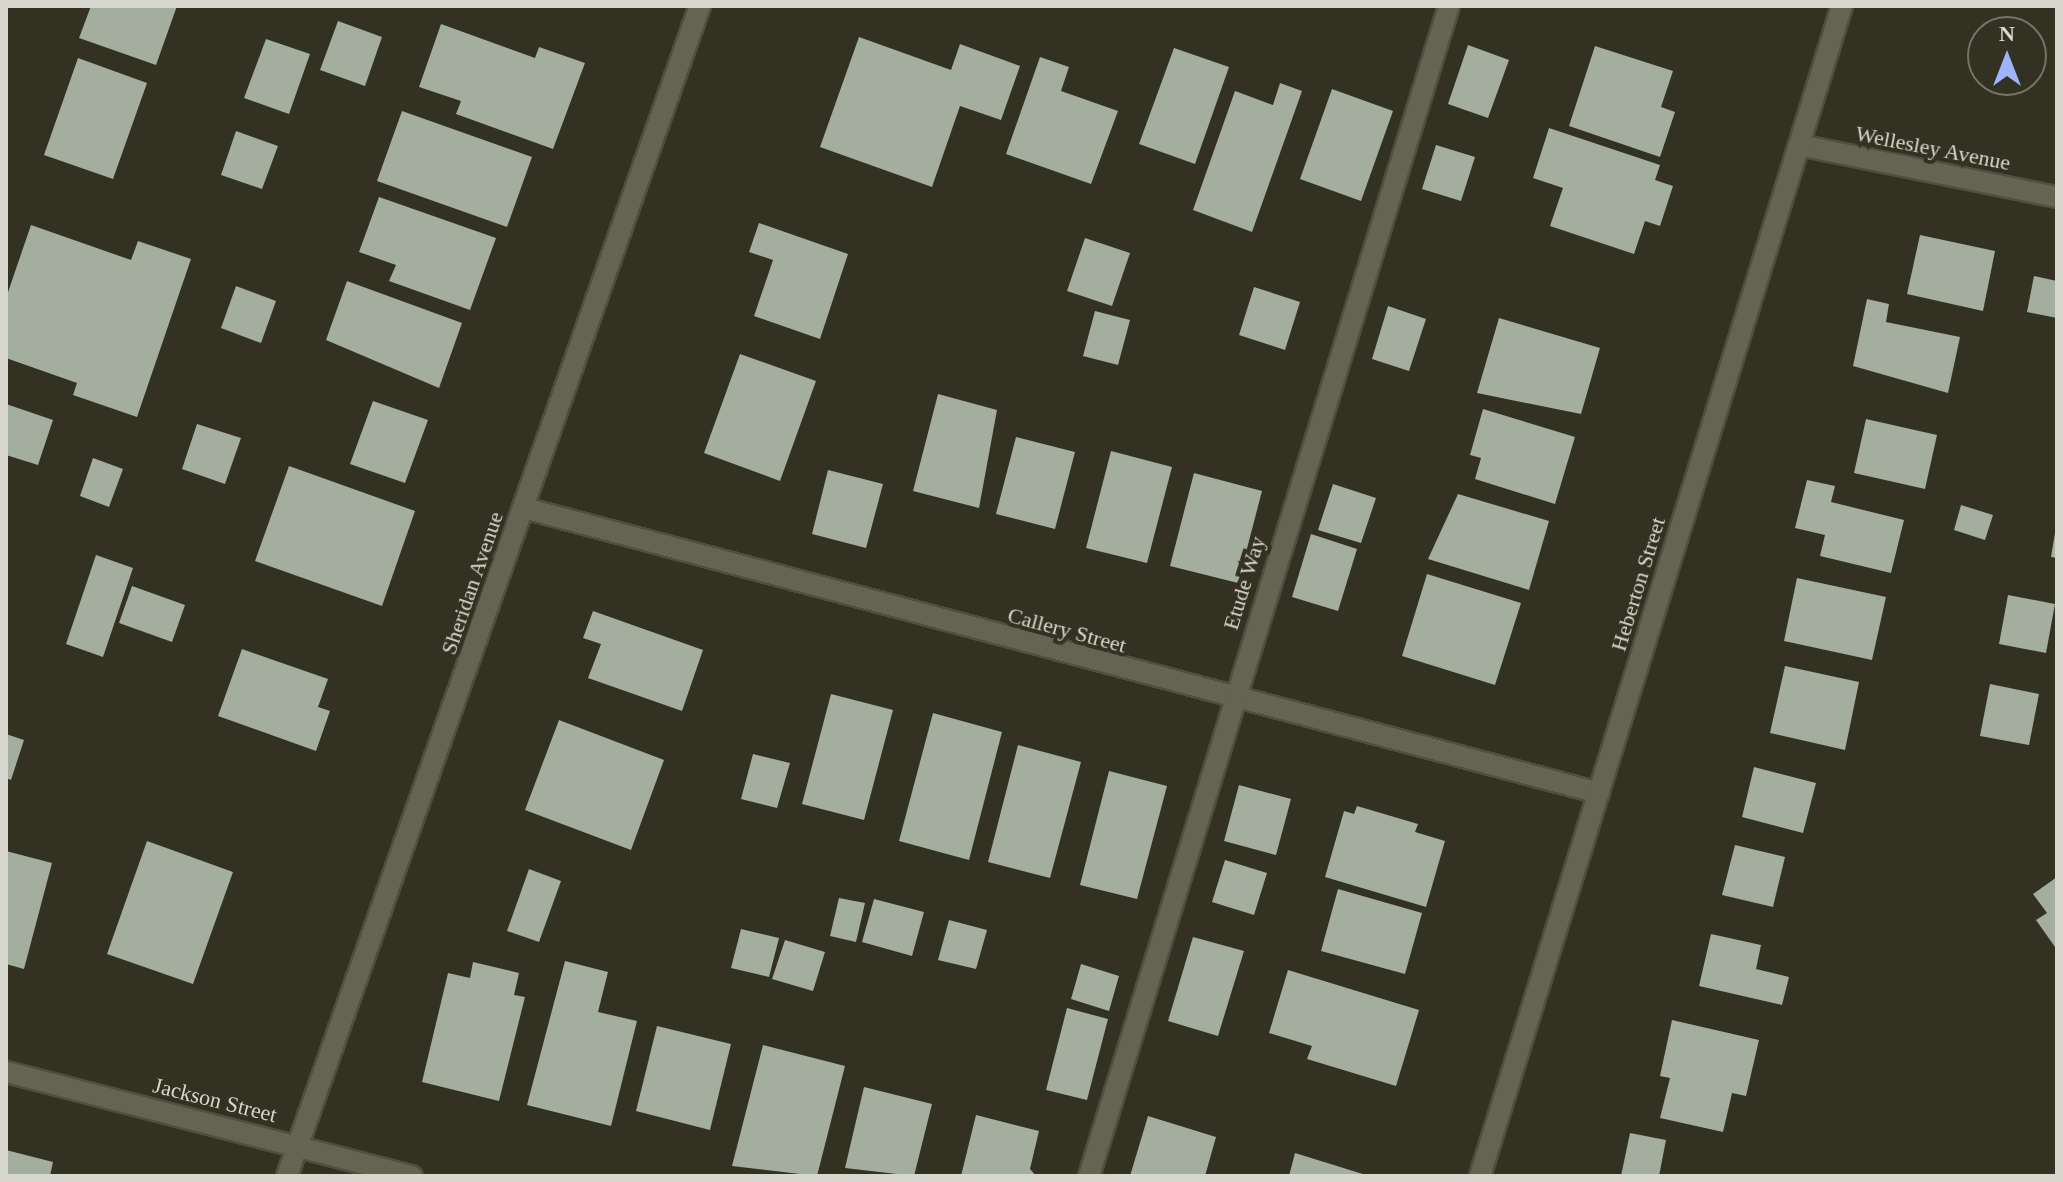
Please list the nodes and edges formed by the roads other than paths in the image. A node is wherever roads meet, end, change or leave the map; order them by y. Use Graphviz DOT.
graph roads {
  1 [pos="700,6"];
  2 [pos="1449,6"];
  3 [pos="1842,6"];
  4 [pos="1799,145"];
  5 [pos="2057,197"];
  6 [pos="524,508"];
  7 [pos="1233,699"];
  8 [pos="1599,793"];
  9 [pos="6,1072"];
  10 [pos="298,1145"];
  11 [pos="287,1176"];
  12 [pos="412,1176"];
  13 [pos="1089,1176"];
  14 [pos="1480,1176"];
  1 -- 6 [label="street, Sheridan Avenue"];
  2 -- 7 [label="street, Etude Way"];
  3 -- 4 [label="street, Heberton Street"];
  4 -- 5 [label="street, Wellesley Avenue"];
  4 -- 8 [label="street, Heberton Street"];
  6 -- 7 [label="street, Callery Street"];
  6 -- 10 [label="street, Sheridan Avenue"];
  7 -- 8 [label="street, Callery Street"];
  7 -- 13 [label="street, Etude Way"];
  8 -- 14 [label="street, Heberton Street"];
  9 -- 10 [label="street, Jackson Street"];
  10 -- 11 [label="street, Sheridan Avenue"];
  10 -- 12 [label="street, Jackson Street"];
}
